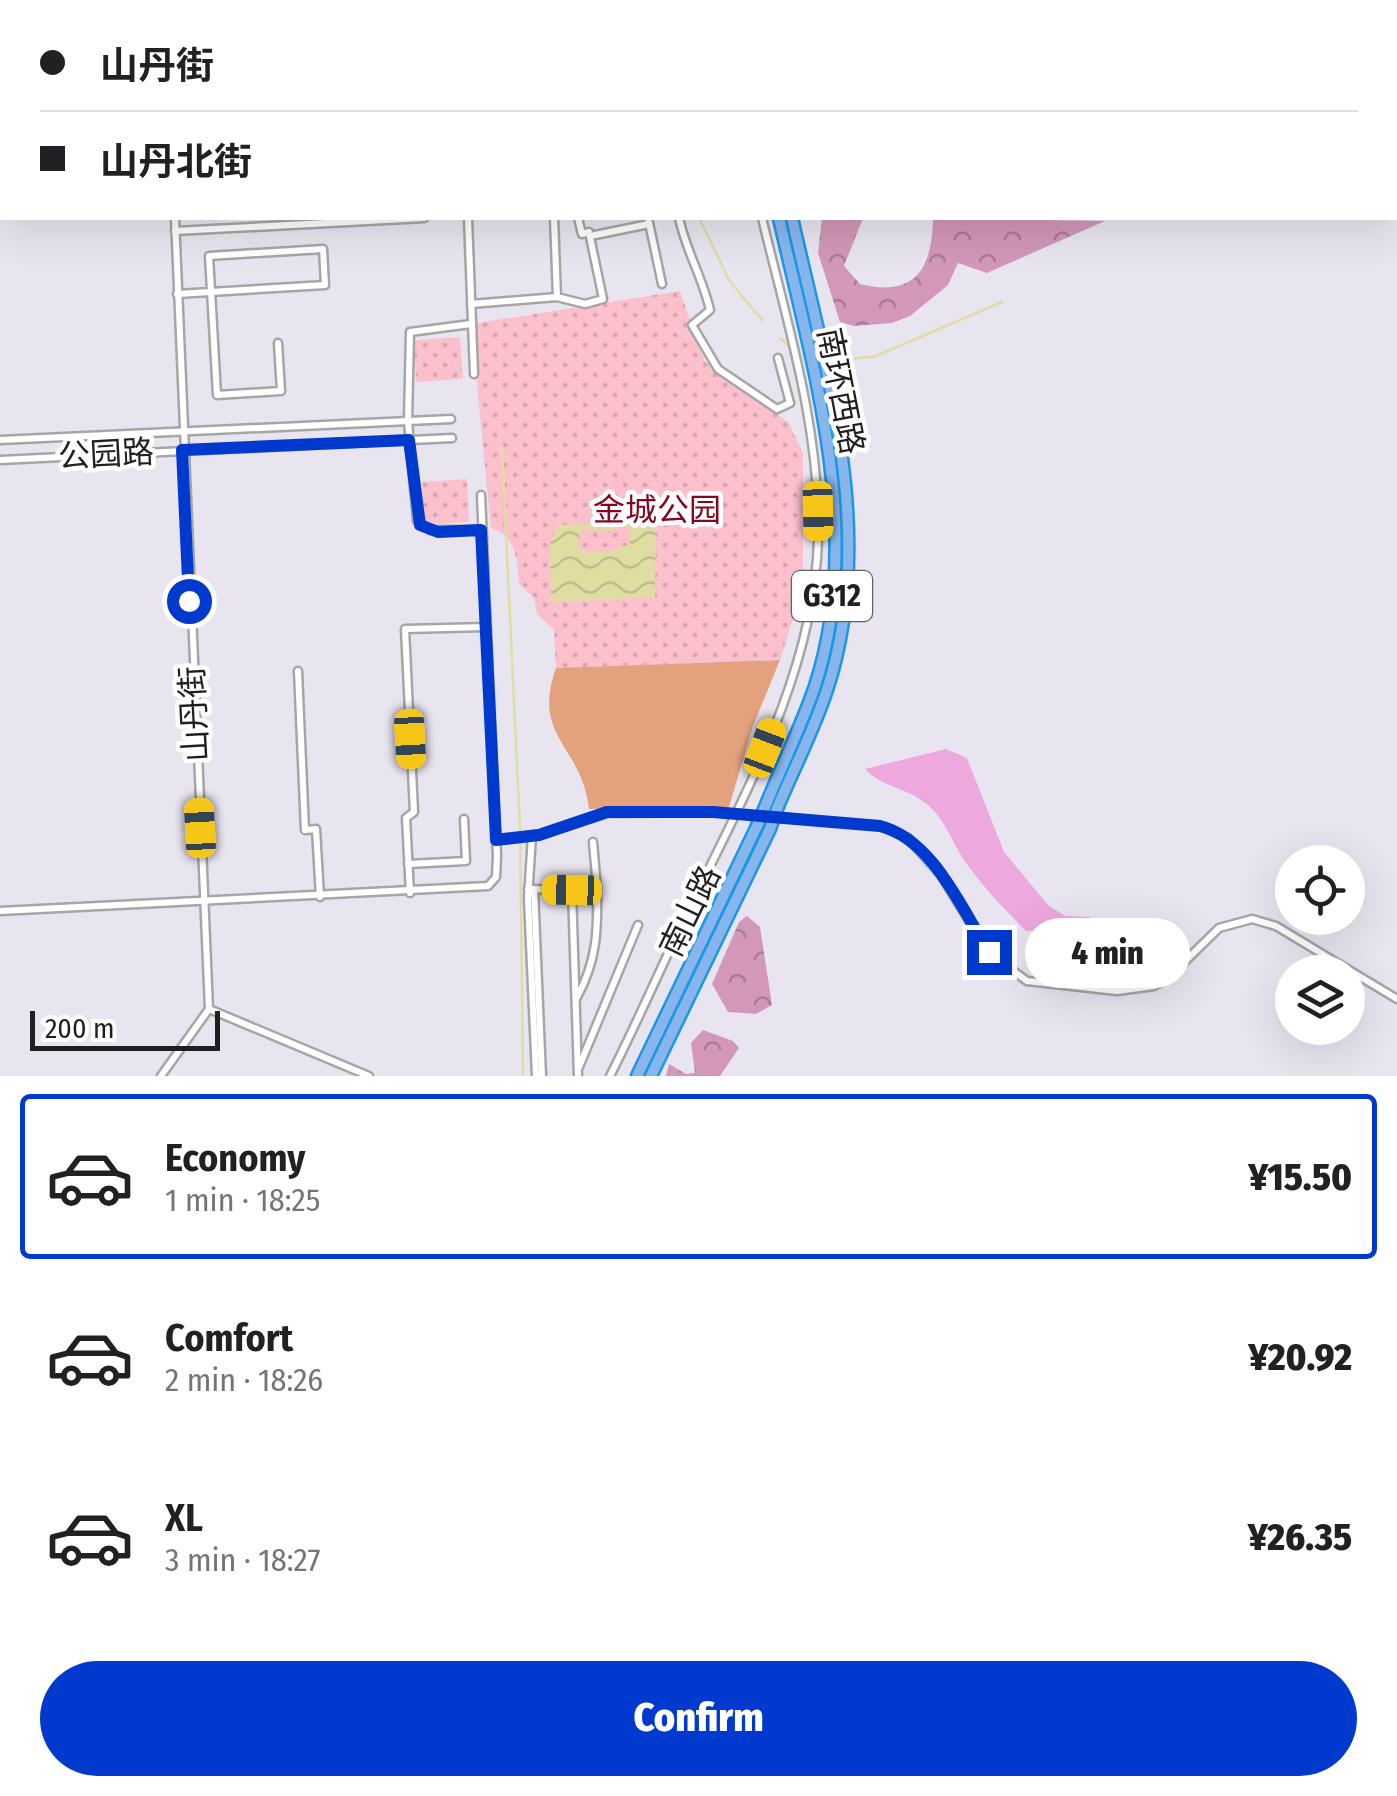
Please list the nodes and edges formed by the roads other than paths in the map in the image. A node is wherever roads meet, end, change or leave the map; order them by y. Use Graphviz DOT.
graph roads {
  1 [pos="174,220"];
  2 [pos="382,220"];
  3 [pos="468,220"];
  4 [pos="554,220"];
  5 [pos="578,220"];
  6 [pos="614,220"];
  7 [pos="678,220"];
  8 [pos="762,220"];
  9 [pos="779,220"];
  10 [pos="792,220"];
  11 [pos="649,221"];
  12 [pos="175,230"];
  13 [pos="617,230"];
  14 [pos="590,236"];
  15 [pos="662,284"];
  16 [pos="211,292"];
  17 [pos="177,294"];
  18 [pos="556,298"];
  19 [pos="471,304"];
  20 [pos="472,324"];
  21 [pos="278,343"];
  22 [pos="778,358"];
  23 [pos="474,374"];
  24 [pos="801,385"];
  25 [pos="789,387"];
  26 [pos="451,419"];
  27 [pos="408,421"];
  28 [pos="245,430"];
  29 [pos="182,433"];
  30 [pos="452,438"];
  31 [pos="0,440"];
  32 [pos="409,440"];
  33 [pos="246,447"];
  34 [pos="182,450"];
  35 [pos="0,460"];
  36 [pos="481,496"];
  37 [pos="481,530"];
  38 [pos="486,627"];
  39 [pos="298,671"];
  40 [pos="738,814"];
  41 [pos="464,819"];
  42 [pos="763,827"];
  43 [pos="532,836"];
  44 [pos="496,840"];
  45 [pos="593,842"];
  46 [pos="408,864"];
  47 [pos="596,888"];
  48 [pos="531,889"];
  49 [pos="572,890"];
  50 [pos="410,893"];
  51 [pos="320,898"];
  52 [pos="203,903"];
  53 [pos="0,911"];
  54 [pos="638,925"];
  55 [pos="576,998"];
  56 [pos="1397,998"];
  57 [pos="208,1009"];
  58 [pos="578,1073"];
  59 [pos="161,1076"];
  60 [pos="369,1076"];
  61 [pos="539,1076"];
  62 [pos="610,1076"];
  63 [pos="637,1076"];
  64 [pos="651,1076"];
  1 -- 12 [label="street, 山丹街"];
  2 -- 12 [label="street"];
  3 -- 19 [label="street"];
  4 -- 18 [label="street"];
  5 -- 14 [label="street"];
  6 -- 13 [label="street"];
  7 -- 25 [label="street"];
  8 -- 24 [label="street, 南山路"];
  9 -- 42 [label="highway, 南环西路 / G312, bridge"];
  10 -- 42 [label="highway, 南环西路 / G312, bridge"];
  11 -- 13 [label="street"];
  11 -- 15 [label="street"];
  12 -- 17 [label="street, 山丹街"];
  13 -- 14 [label="street"];
  14 -- 18 [label="street"];
  16 -- 16 [label="street"];
  16 -- 17 [label="street"];
  16 -- 21 [label="street"];
  17 -- 29 [label="street, 山丹街"];
  18 -- 19 [label="street"];
  19 -- 20 [label="street"];
  20 -- 23 [label="street"];
  20 -- 27 [label="street"];
  22 -- 25 [label="street"];
  24 -- 25 [label="street"];
  24 -- 40 [label="street, 南山路"];
  26 -- 27 [label="street, 公园路"];
  27 -- 28 [label="street, 公园路"];
  27 -- 32 [label="street"];
  28 -- 29 [label="street, 公园路"];
  28 -- 33 [label="street"];
  29 -- 31 [label="street, 公园路"];
  29 -- 34 [label="street, 山丹街"];
  30 -- 32 [label="street, 公园路"];
  32 -- 33 [label="street, 公园路"];
  32 -- 37 [label="street"];
  33 -- 34 [label="street, 公园路"];
  34 -- 35 [label="street, 公园路"];
  34 -- 52 [label="street, 山丹街"];
  36 -- 37 [label="street"];
  37 -- 38 [label="street"];
  38 -- 44 [label="street"];
  38 -- 46 [label="street"];
  39 -- 51 [label="street"];
  40 -- 43 [label="street"];
  40 -- 56 [label="street"];
  40 -- 62 [label="street, 南山路"];
  41 -- 46 [label="street"];
  42 -- 63 [label="highway, 南环西路 / G312"];
  42 -- 64 [label="highway, 南环西路 / G312"];
  43 -- 44 [label="street"];
  43 -- 48 [label="street"];
  44 -- 50 [label="street"];
  45 -- 47 [label="street"];
  46 -- 50 [label="street"];
  47 -- 49 [label="street"];
  47 -- 55 [label="street"];
  48 -- 49 [label="street"];
  48 -- 61 [label="street"];
  49 -- 55 [label="street"];
  50 -- 51 [label="street"];
  51 -- 52 [label="street"];
  52 -- 53 [label="street"];
  52 -- 57 [label="street, 山丹街"];
  54 -- 58 [label="street"];
  55 -- 58 [label="street"];
  57 -- 59 [label="street"];
  57 -- 60 [label="street"];
}
